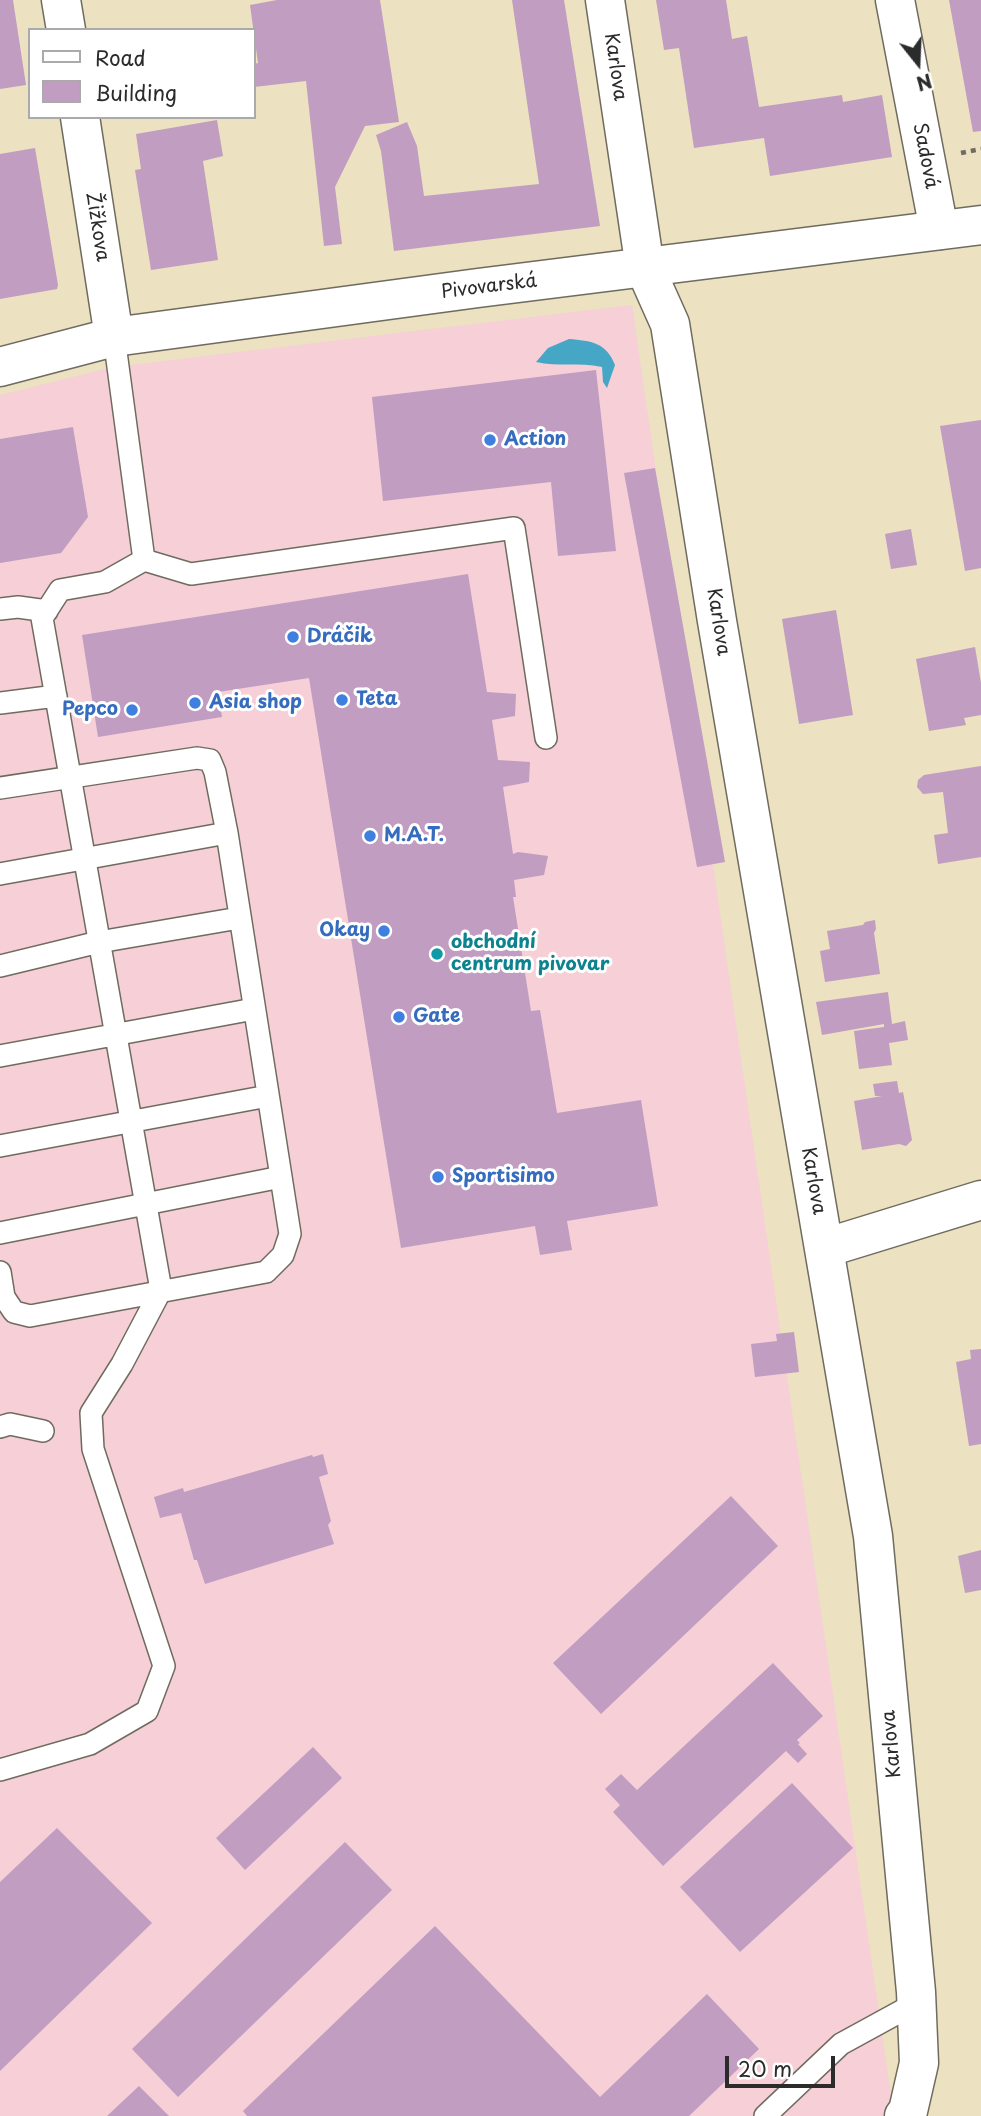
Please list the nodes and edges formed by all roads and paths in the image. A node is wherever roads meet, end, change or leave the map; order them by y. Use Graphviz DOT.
graph roads {
  1 [pos="61,0"];
  2 [pos="605,0"];
  3 [pos="895,0"];
  4 [pos="66,28"];
  5 [pos="80,119"];
  6 [pos="981,225"];
  7 [pos="939,230"];
  8 [pos="645,268"];
  9 [pos="114,337"];
  10 [pos="0,367"];
  11 [pos="144,560"];
  12 [pos="0,609"];
  13 [pos="47,611"];
  14 [pos="57,695"];
  15 [pos="0,703"];
  16 [pos="546,738"];
  17 [pos="71,779"];
  18 [pos="0,788"];
  19 [pos="227,833"];
  20 [pos="85,858"];
  21 [pos="0,873"];
  22 [pos="239,918"];
  23 [pos="99,942"];
  24 [pos="0,966"];
  25 [pos="254,1009"];
  26 [pos="115,1033"];
  27 [pos="0,1056"];
  28 [pos="268,1096"];
  29 [pos="131,1121"];
  30 [pos="0,1146"];
  31 [pos="281,1177"];
  32 [pos="981,1200"];
  33 [pos="146,1203"];
  34 [pos="0,1233"];
  35 [pos="825,1248"];
  36 [pos="0,1272"];
  37 [pos="161,1290"];
  38 [pos="0,1427"];
  39 [pos="43,1431"];
  40 [pos="0,1770"];
  41 [pos="916,2003"];
  42 [pos="765,2116"];
  43 [pos="904,2116"];
  1 -- 4 [label="street"];
  2 -- 8 [label="street, Karlova"];
  3 -- 7 [label="street, Sadová"];
  5 -- 9 [label="street, Žižkova"];
  6 -- 7 [label="street, Pivovarská"];
  7 -- 8 [label="street, Pivovarská"];
  8 -- 9 [label="street, Pivovarská"];
  8 -- 35 [label="street, Karlova"];
  9 -- 10 [label="street, Pivovarská"];
  9 -- 11 [label="lane"];
  11 -- 13 [label="lane"];
  11 -- 16 [label="lane"];
  12 -- 13 [label="lane"];
  13 -- 14 [label="lane"];
  14 -- 15 [label="lane"];
  14 -- 17 [label="lane"];
  17 -- 18 [label="lane"];
  17 -- 19 [label="lane"];
  17 -- 20 [label="lane"];
  19 -- 20 [label="lane"];
  19 -- 22 [label="lane"];
  20 -- 21 [label="lane"];
  20 -- 23 [label="lane"];
  22 -- 23 [label="lane"];
  22 -- 25 [label="lane"];
  23 -- 24 [label="lane"];
  23 -- 26 [label="lane"];
  25 -- 26 [label="lane"];
  25 -- 28 [label="lane"];
  26 -- 27 [label="lane"];
  26 -- 29 [label="lane"];
  28 -- 29 [label="lane"];
  28 -- 31 [label="lane"];
  29 -- 30 [label="lane"];
  29 -- 33 [label="lane"];
  31 -- 33 [label="lane"];
  31 -- 37 [label="lane"];
  32 -- 35 [label="street"];
  33 -- 34 [label="lane"];
  33 -- 37 [label="lane"];
  35 -- 41 [label="street, Karlova"];
  36 -- 37 [label="lane"];
  37 -- 40 [label="lane"];
  38 -- 39 [label="lane"];
  41 -- 42 [label="lane"];
  41 -- 43 [label="street, Karlova"];
}
